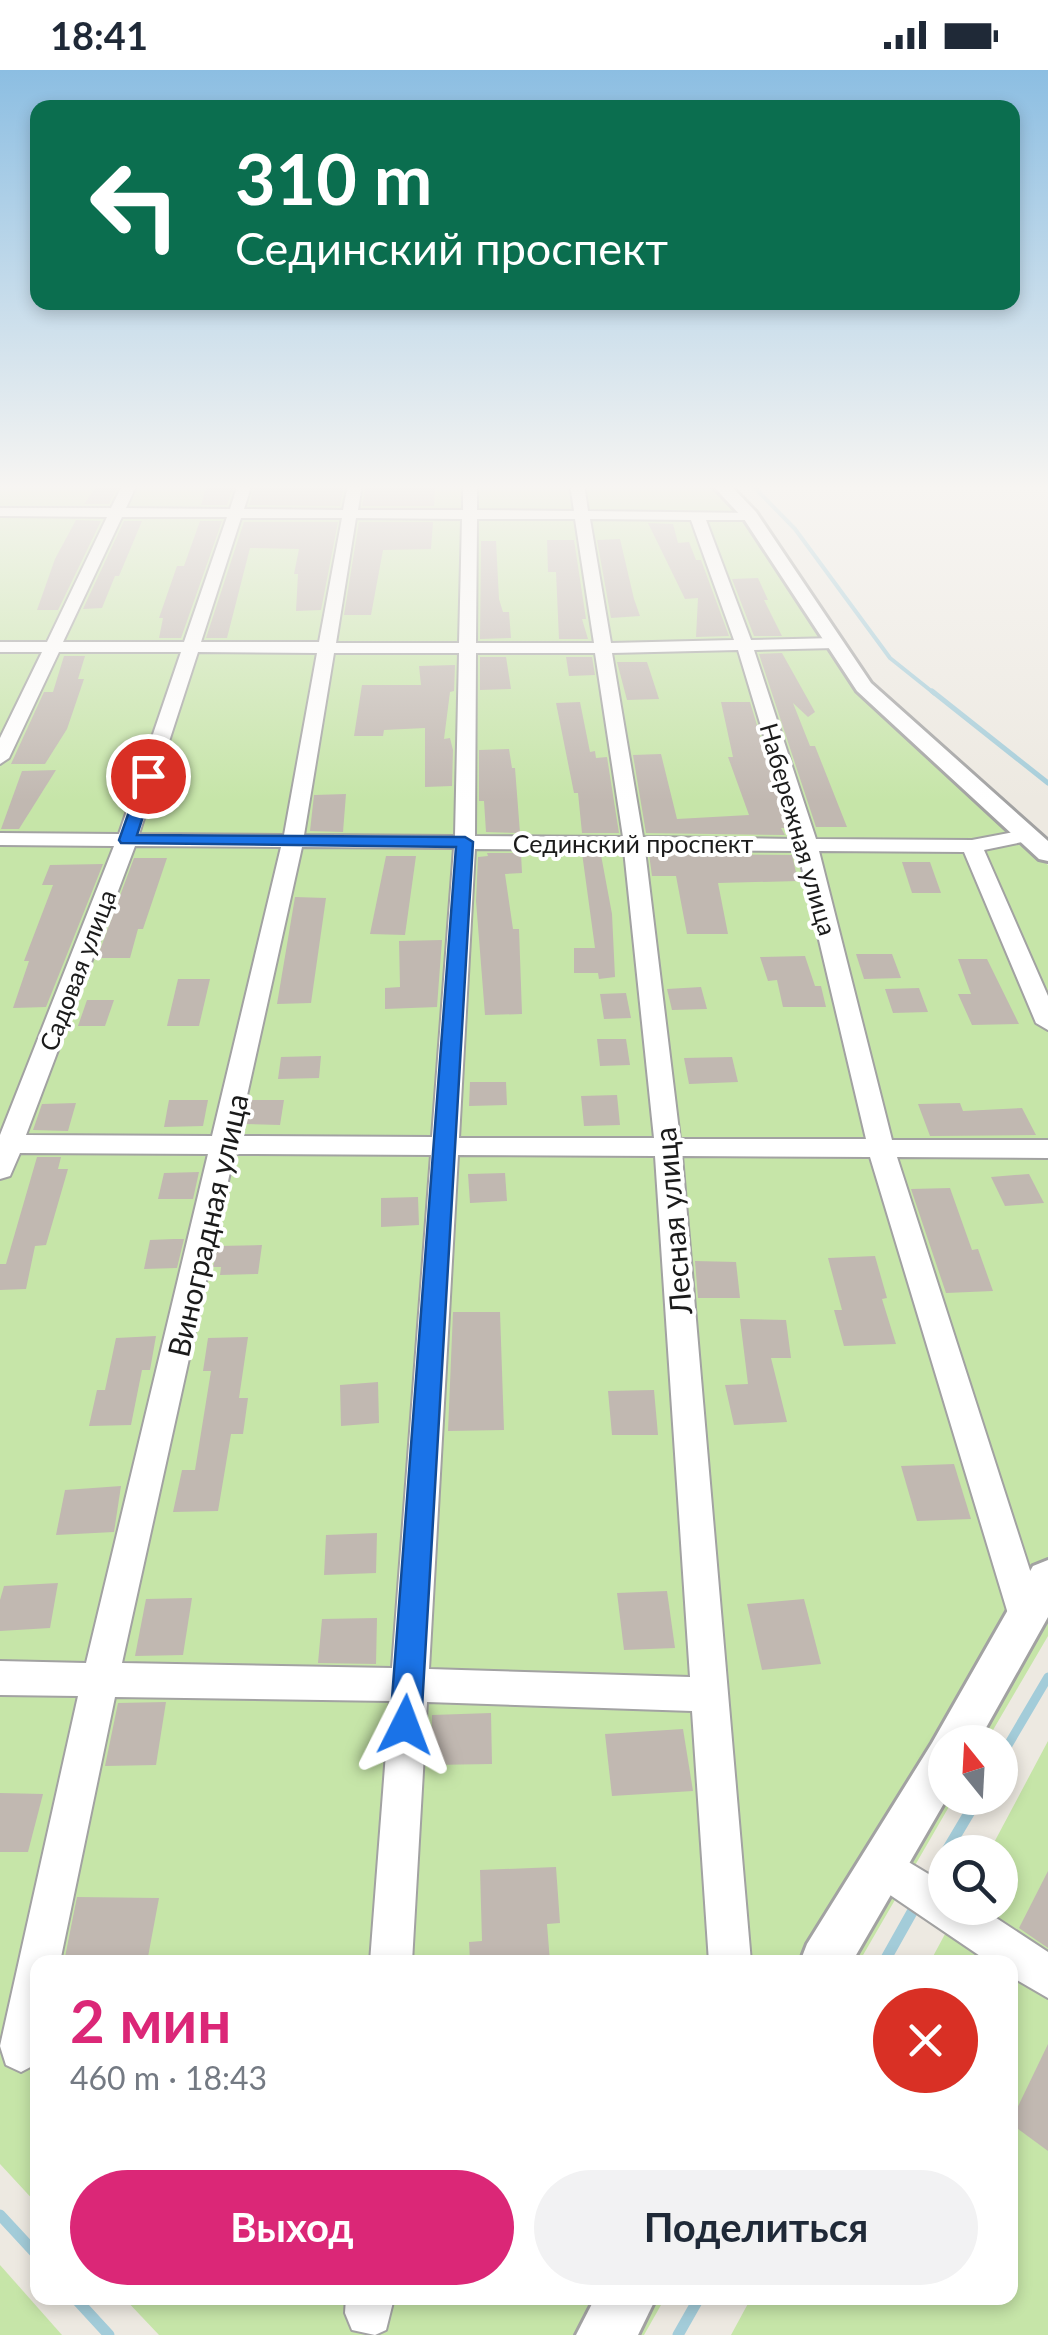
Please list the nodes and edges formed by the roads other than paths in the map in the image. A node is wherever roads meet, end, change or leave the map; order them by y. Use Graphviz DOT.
graph roads {
  1 [pos="80,590"];
  2 [pos="210,590"];
  3 [pos="337,590"];
  4 [pos="468,590"];
  5 [pos="595,590"];
  6 [pos="724,590"];
  7 [pos="799,590"];
  8 [pos="834,642"];
  9 [pos="191,646"];
  10 [pos="0,647"];
  11 [pos="329,647"];
  12 [pos="745,647"];
  13 [pos="53,648"];
  14 [pos="466,648"];
  15 [pos="605,648"];
  16 [pos="0,758"];
  17 [pos="1025,836"];
  18 [pos="0,839"];
  19 [pos="127,840"];
  20 [pos="293,841"];
  21 [pos="465,842"];
  22 [pos="634,843"];
  23 [pos="807,844"];
  24 [pos="972,846"];
  25 [pos="1048,854"];
  26 [pos="1048,1023"];
  27 [pos="5,1144"];
  28 [pos="226,1145"];
  29 [pos="442,1147"];
  30 [pos="668,1147"];
  31 [pos="881,1148"];
  32 [pos="1048,1149"];
  33 [pos="0,1170"];
  34 [pos="1048,1578"];
  35 [pos="1028,1617"];
  36 [pos="0,1678"];
  37 [pos="100,1680"];
  38 [pos="408,1685"];
  39 [pos="708,1696"];
  40 [pos="964,1725"];
  41 [pos="929,1815"];
  42 [pos="909,1884"];
  43 [pos="41,1955"];
  44 [pos="391,1955"];
  45 [pos="729,1955"];
  46 [pos="833,1955"];
  47 [pos="1015,1955"];
  48 [pos="1018,1957"];
  49 [pos="1048,1977"];
  50 [pos="30,2009"];
  51 [pos="21,2050"];
  52 [pos="624,2305"];
  53 [pos="606,2335"];
  1 -- 13 [label="street"];
  2 -- 9 [label="street, Садовая улица"];
  3 -- 11 [label="street, Виноградная улица"];
  4 -- 14 [label="street"];
  5 -- 15 [label="street, Лесная улица"];
  6 -- 12 [label="street, Набережная улица"];
  7 -- 8 [label="street"];
  8 -- 12 [label="street"];
  8 -- 17 [label="street"];
  9 -- 11 [label="street"];
  9 -- 13 [label="street"];
  9 -- 19 [label="street, Садовая улица"];
  10 -- 13 [label="street"];
  11 -- 14 [label="street"];
  11 -- 20 [label="street, Виноградная улица"];
  12 -- 15 [label="street"];
  12 -- 23 [label="street, Набережная улица"];
  13 -- 16 [label="street"];
  14 -- 15 [label="street"];
  14 -- 21 [label="street"];
  15 -- 22 [label="street, Лесная улица"];
  17 -- 24 [label="street, Сединский проспект"];
  17 -- 25 [label="street"];
  18 -- 19 [label="street, Сединский проспект"];
  19 -- 20 [label="street, Сединский проспект"];
  19 -- 27 [label="street, Садовая улица"];
  20 -- 21 [label="street, Сединский проспект"];
  20 -- 28 [label="street, Виноградная улица"];
  21 -- 22 [label="street, Сединский проспект"];
  21 -- 29 [label="street"];
  22 -- 23 [label="street, Сединский проспект"];
  22 -- 30 [label="street, Лесная улица"];
  23 -- 24 [label="street, Сединский проспект"];
  23 -- 31 [label="street, Набережная улица"];
  24 -- 26 [label="street"];
  27 -- 28 [label="street"];
  27 -- 33 [label="street, Садовая улица"];
  28 -- 29 [label="street"];
  28 -- 37 [label="street, Виноградная улица"];
  29 -- 30 [label="street"];
  29 -- 38 [label="street"];
  30 -- 31 [label="street"];
  30 -- 39 [label="street, Лесная улица"];
  31 -- 32 [label="street"];
  31 -- 35 [label="street, Набережная улица"];
  34 -- 35 [label="street"];
  35 -- 40 [label="street"];
  36 -- 37 [label="street"];
  37 -- 38 [label="street"];
  37 -- 43 [label="street, Виноградная улица"];
  38 -- 39 [label="street"];
  38 -- 44 [label="street"];
  39 -- 45 [label="street, Лесная улица"];
  41 -- 42 [label="street"];
  42 -- 46 [label="street"];
  42 -- 47 [label="street"];
  48 -- 49 [label="street"];
  50 -- 51 [label="street"];
  52 -- 53 [label="street"];
}
